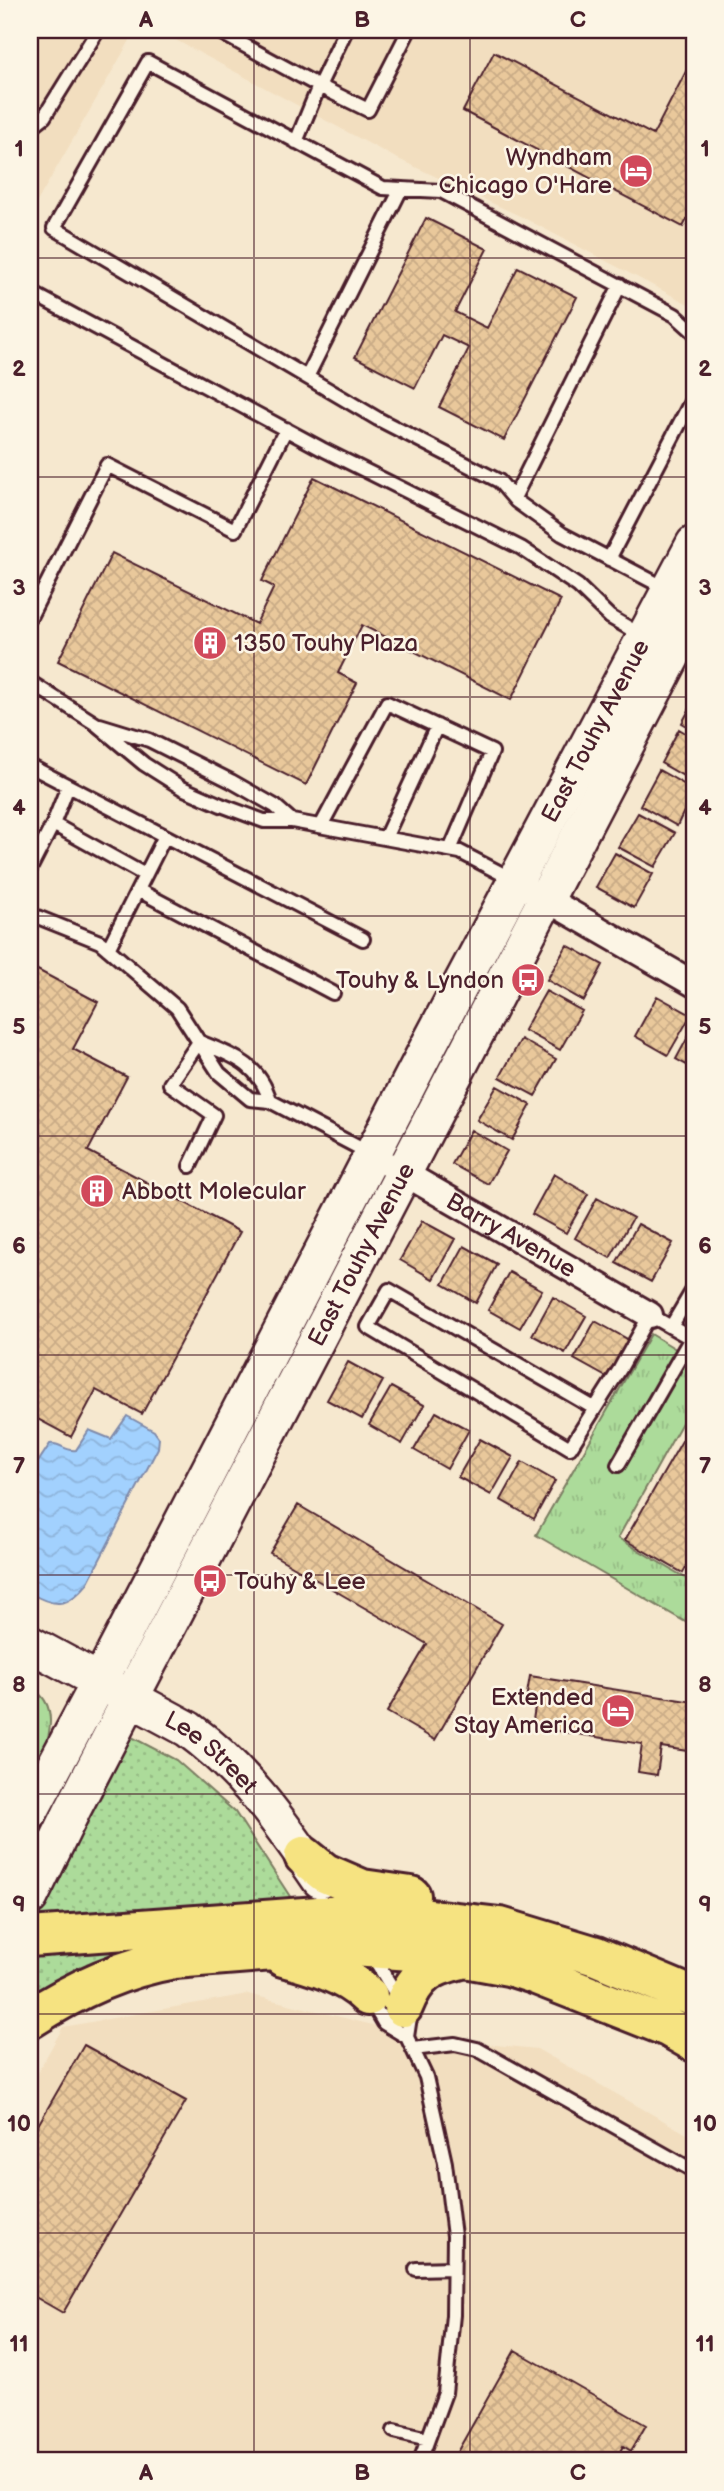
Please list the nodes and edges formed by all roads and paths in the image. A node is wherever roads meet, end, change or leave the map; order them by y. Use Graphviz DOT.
graph roads {
  1 [pos="98,30"];
  2 [pos="216,30"];
  3 [pos="346,30"];
  4 [pos="409,30"];
  5 [pos="319,86"];
  6 [pos="30,128"];
  7 [pos="296,142"];
  8 [pos="401,189"];
  9 [pos="620,285"];
  10 [pos="30,292"];
  11 [pos="694,332"];
  12 [pos="307,377"];
  13 [pos="694,396"];
  14 [pos="286,429"];
  15 [pos="514,498"];
  16 [pos="694,544"];
  17 [pos="609,559"];
  18 [pos="686,603"];
  19 [pos="30,617"];
  20 [pos="646,638"];
  21 [pos="30,682"];
  22 [pos="96,724"];
  23 [pos="437,726"];
  24 [pos="30,766"];
  25 [pos="68,786"];
  26 [pos="292,821"];
  27 [pos="53,824"];
  28 [pos="321,826"];
  29 [pos="165,836"];
  30 [pos="385,838"];
  31 [pos="450,850"];
  32 [pos="30,869"];
  33 [pos="145,875"];
  34 [pos="516,881"];
  35 [pos="138,890"];
  36 [pos="546,898"];
  37 [pos="30,914"];
  38 [pos="363,939"];
  39 [pos="108,949"];
  40 [pos="694,984"];
  41 [pos="333,993"];
  42 [pos="199,1042"];
  43 [pos="270,1101"];
  44 [pos="371,1154"];
  45 [pos="190,1166"];
  46 [pos="404,1172"];
  47 [pos="694,1288"];
  48 [pos="661,1321"];
  49 [pos="693,1339"];
  50 [pos="594,1408"];
  51 [pos="618,1465"];
  52 [pos="30,1643"];
  53 [pos="155,1653"];
  54 [pos="30,1668"];
  55 [pos="95,1691"];
  56 [pos="126,1709"];
  57 [pos="188,1729"];
  58 [pos="30,1812"];
  59 [pos="304,1856"];
  60 [pos="30,1897"];
  61 [pos="500,1927"];
  62 [pos="30,1937"];
  63 [pos="260,1951"];
  64 [pos="468,1958"];
  65 [pos="365,1974"];
  66 [pos="694,1997"];
  67 [pos="30,2019"];
  68 [pos="694,2042"];
  69 [pos="694,2171"];
  70 [pos="453,2267"];
  71 [pos="416,2269"];
  72 [pos="394,2431"];
  73 [pos="428,2439"];
  74 [pos="420,2461"];
  1 -- 6 [label="lane"];
  2 -- 5 [label="lane"];
  3 -- 5 [label="lane"];
  4 -- 5 [label="lane"];
  5 -- 7 [label="lane"];
  7 -- 8 [label="lane"];
  7 -- 12 [label="lane"];
  8 -- 9 [label="lane"];
  8 -- 12 [label="lane"];
  9 -- 11 [label="lane"];
  9 -- 15 [label="lane"];
  10 -- 14 [label="lane"];
  12 -- 15 [label="lane"];
  13 -- 17 [label="lane"];
  14 -- 19 [label="lane"];
  14 -- 20 [label="lane"];
  15 -- 17 [label="lane"];
  16 -- 18 [label="main road, East Touhy Avenue"];
  17 -- 18 [label="lane"];
  18 -- 20 [label="main road, East Touhy Avenue"];
  18 -- 36 [label="main road, East Touhy Avenue"];
  20 -- 34 [label="main road, East Touhy Avenue"];
  21 -- 22 [label="lane"];
  22 -- 26 [label="lane"];
  22 -- 26 [label="lane"];
  23 -- 28 [label="lane"];
  23 -- 30 [label="lane"];
  23 -- 31 [label="lane"];
  24 -- 25 [label="lane"];
  25 -- 27 [label="lane"];
  25 -- 29 [label="lane"];
  26 -- 28 [label="lane"];
  27 -- 32 [label="lane"];
  27 -- 33 [label="lane"];
  28 -- 30 [label="lane"];
  29 -- 33 [label="lane"];
  29 -- 38 [label="lane"];
  30 -- 31 [label="lane"];
  31 -- 34 [label="lane"];
  33 -- 35 [label="lane"];
  34 -- 36 [label="street"];
  34 -- 44 [label="main road, East Touhy Avenue"];
  35 -- 39 [label="lane"];
  35 -- 41 [label="lane"];
  36 -- 40 [label="street"];
  36 -- 46 [label="main road, East Touhy Avenue"];
  37 -- 39 [label="lane"];
  39 -- 42 [label="lane"];
  42 -- 43 [label="lane"];
  42 -- 43 [label="lane"];
  42 -- 45 [label="lane"];
  43 -- 44 [label="lane"];
  44 -- 46 [label="street, Barry Avenue"];
  44 -- 55 [label="main road, East Touhy Avenue"];
  46 -- 48 [label="street, Barry Avenue"];
  46 -- 53 [label="main road, East Touhy Avenue"];
  47 -- 48 [label="lane"];
  48 -- 49 [label="lane"];
  48 -- 50 [label="lane"];
  49 -- 51 [label="lane"];
  50 -- 50 [label="lane"];
  52 -- 55 [label="main road, Lee Street"];
  53 -- 56 [label="main road, East Touhy Avenue"];
  53 -- 57 [label="main road"];
  54 -- 55 [label="main road, Lee Street"];
  55 -- 56 [label="main road, Lee Street"];
  55 -- 58 [label="main road, East Touhy Avenue"];
  56 -- 57 [label="main road, Lee Street"];
  56 -- 60 [label="main road, East Touhy Avenue"];
  56 -- 65 [label="main road, Lee Street"];
  57 -- 59 [label="main road, Lee Street"];
  59 -- 61 [label="main road"];
  59 -- 65 [label="main road, Lee Street"];
  61 -- 65 [label="main road"];
  61 -- 66 [label="main road"];
  62 -- 65 [label="main road"];
  63 -- 65 [label="main road"];
  63 -- 65 [label="main road"];
  63 -- 67 [label="main road"];
  64 -- 65 [label="main road"];
  64 -- 65 [label="main road"];
  64 -- 68 [label="main road"];
  65 -- 69 [label="lane"];
  65 -- 70 [label="lane"];
  70 -- 71 [label="lane"];
  70 -- 73 [label="lane"];
  72 -- 73 [label="lane"];
  73 -- 74 [label="lane"];
}
